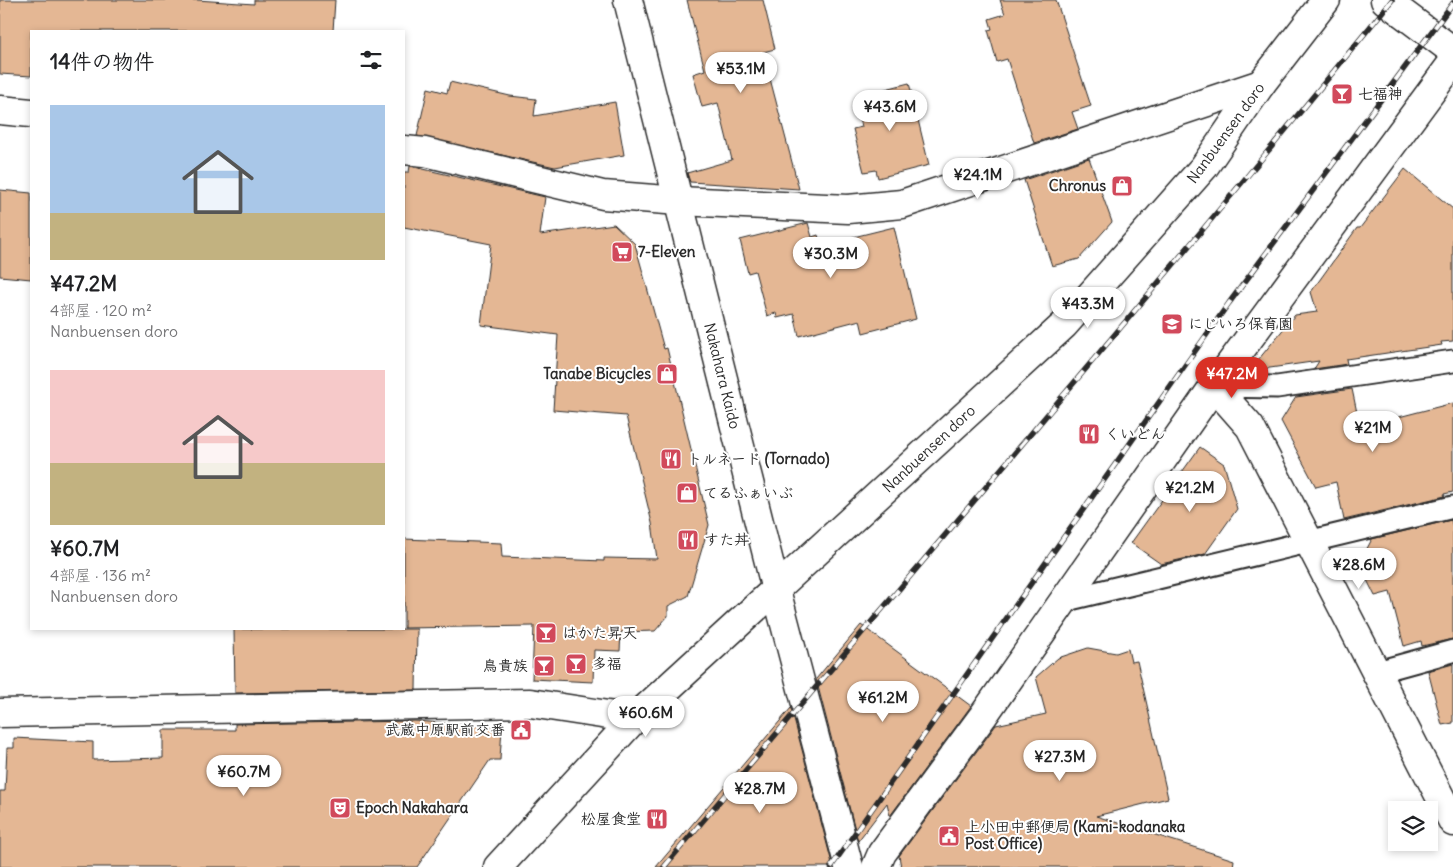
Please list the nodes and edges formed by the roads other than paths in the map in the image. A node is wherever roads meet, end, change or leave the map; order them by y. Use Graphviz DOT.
graph roads {
  1 [pos="628,0"];
  2 [pos="1326,0"];
  3 [pos="1384,0"];
  4 [pos="1453,51"];
  5 [pos="1453,62"];
  6 [pos="1261,84"];
  7 [pos="0,110"];
  8 [pos="30,113"];
  9 [pos="405,150"];
  10 [pos="679,201"];
  11 [pos="1453,361"];
  12 [pos="1214,386"];
  13 [pos="1453,507"];
  14 [pos="1310,541"];
  15 [pos="776,590"];
  16 [pos="1062,601"];
  17 [pos="1453,651"];
  18 [pos="1377,672"];
  19 [pos="0,713"];
  20 [pos="634,719"];
  21 [pos="1452,818"];
  22 [pos="498,867"];
  23 [pos="849,867"];
  24 [pos="876,867"];
  1 -- 10 [label="street, Nakahara Kaido"];
  2 -- 6 [label="street, Nanbuensen doro"];
  3 -- 4 [label="street"];
  5 -- 12 [label="street"];
  6 -- 10 [label="street"];
  6 -- 15 [label="street, Nanbuensen doro"];
  7 -- 8 [label="street"];
  9 -- 10 [label="street"];
  10 -- 15 [label="street, Nakahara Kaido"];
  11 -- 12 [label="lane"];
  12 -- 14 [label="street"];
  12 -- 16 [label="street"];
  13 -- 14 [label="lane"];
  14 -- 16 [label="lane"];
  14 -- 18 [label="street"];
  15 -- 20 [label="street, Nanbuensen doro"];
  15 -- 23 [label="street, Nakahara Kaido"];
  16 -- 24 [label="street"];
  17 -- 18 [label="lane"];
  18 -- 21 [label="street"];
  19 -- 20 [label="street"];
  20 -- 22 [label="street, Nanbuensen doro"];
}
